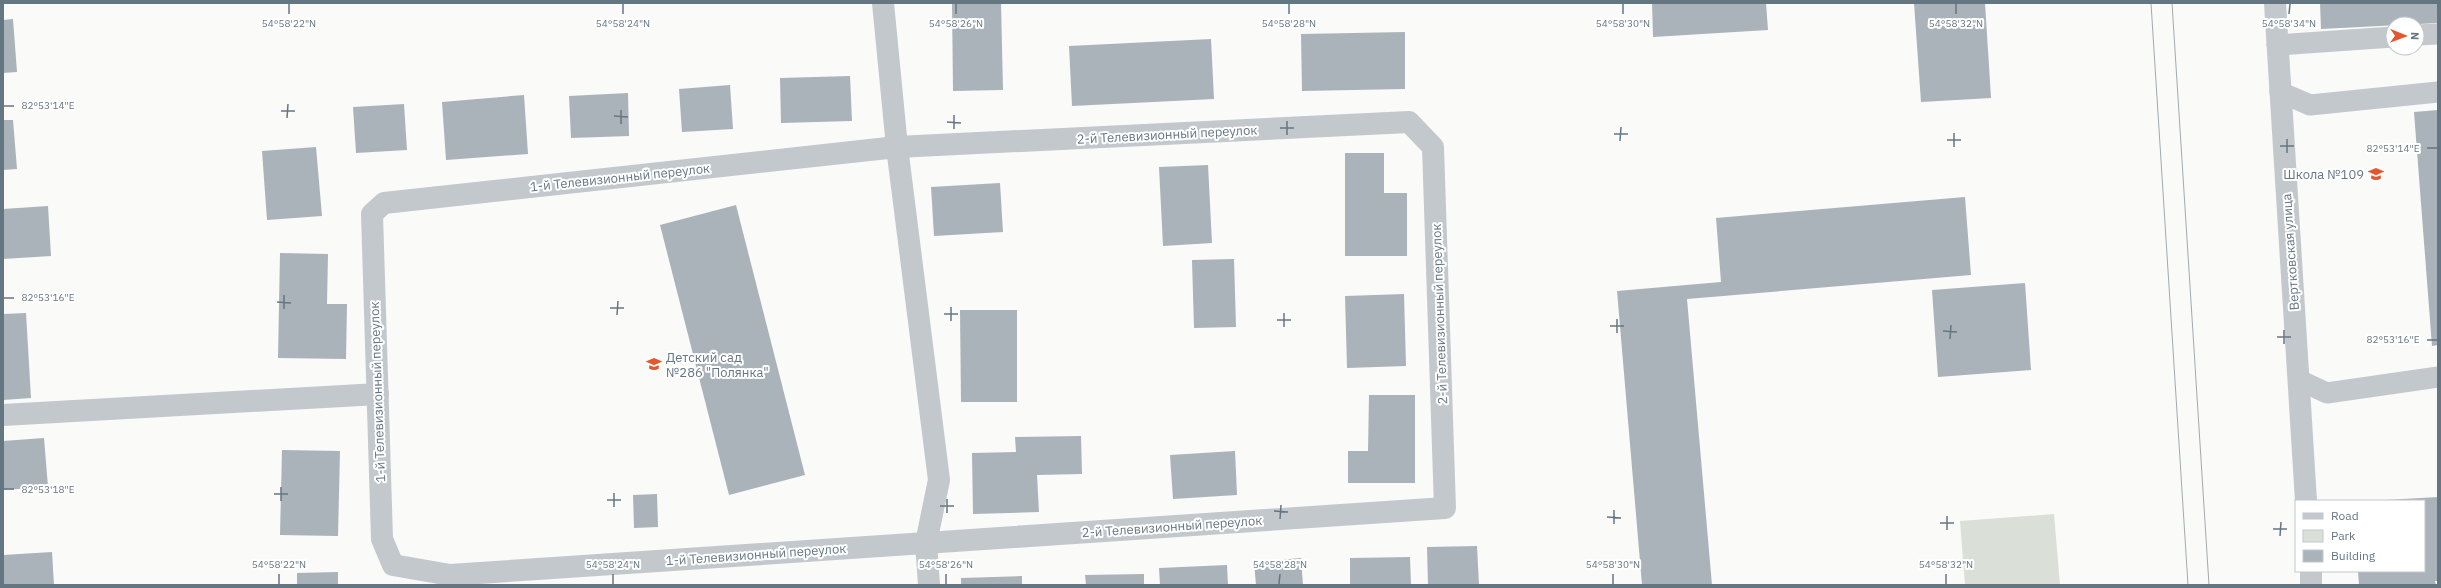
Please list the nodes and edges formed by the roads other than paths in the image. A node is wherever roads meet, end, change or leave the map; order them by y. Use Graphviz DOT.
graph roads {
  1 [pos="883,3"];
  2 [pos="2275,3"];
  3 [pos="2438,34"];
  4 [pos="2425,35"];
  5 [pos="2385,38"];
  6 [pos="2277,45"];
  7 [pos="2280,92"];
  8 [pos="2438,92"];
  9 [pos="897,147"];
  10 [pos="2438,378"];
  11 [pos="2298,380"];
  12 [pos="378,394"];
  13 [pos="3,415"];
  14 [pos="2306,500"];
  15 [pos="926,543"];
  16 [pos="2311,572"];
  17 [pos="929,585"];
  18 [pos="2312,585"];
  1 -- 9 [label="street"];
  2 -- 6 [label="street, Вертковская улица"];
  3 -- 4 [label="lane"];
  5 -- 6 [label="lane"];
  6 -- 7 [label="street, Вертковская улица"];
  7 -- 8 [label="lane"];
  7 -- 11 [label="street, Вертковская улица"];
  9 -- 12 [label="street, 1-й Телевизионный переулок"];
  9 -- 15 [label="street"];
  9 -- 15 [label="street, 2-й Телевизионный переулок"];
  10 -- 11 [label="lane"];
  11 -- 14 [label="street, Вертковская улица"];
  12 -- 13 [label="street"];
  12 -- 15 [label="street, 1-й Телевизионный переулок"];
  15 -- 17 [label="street"];
  16 -- 18 [label="street"];
}
